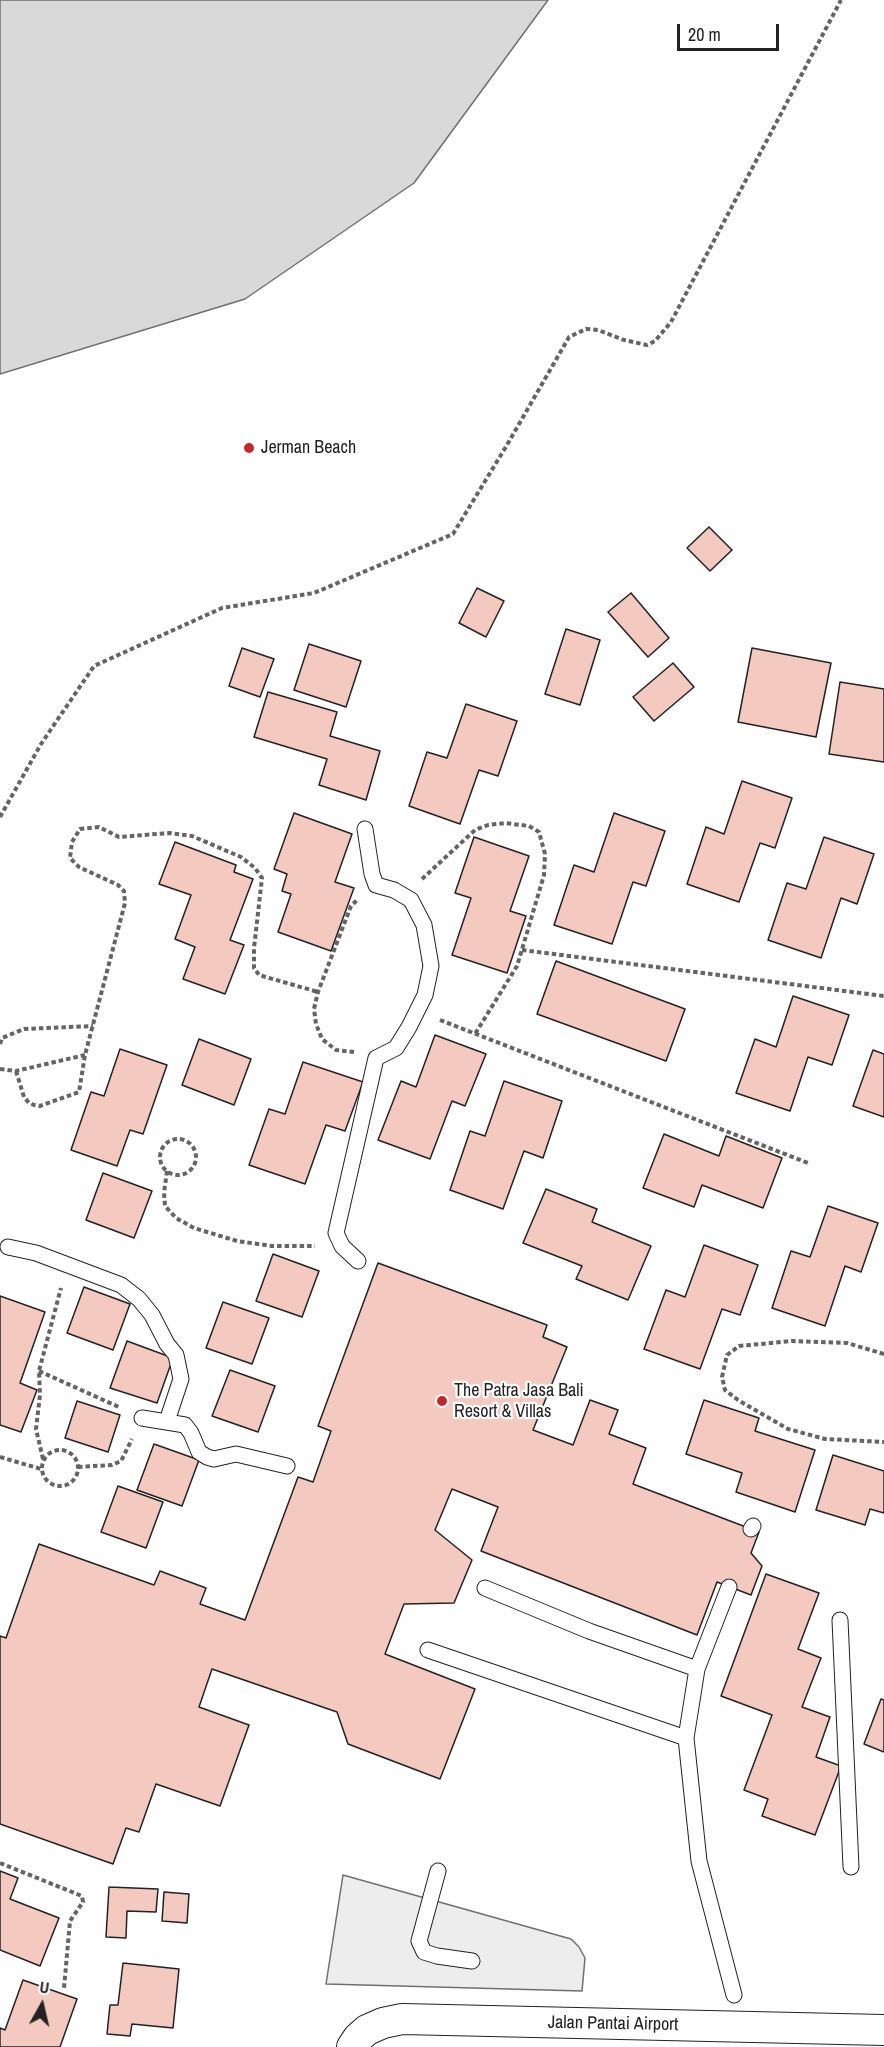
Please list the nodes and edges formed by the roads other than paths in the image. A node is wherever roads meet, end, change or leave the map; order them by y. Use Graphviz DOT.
graph roads {
  1 [pos="365,829"];
  2 [pos="8,1247"];
  3 [pos="358,1262"];
  4 [pos="142,1418"];
  5 [pos="167,1421"];
  6 [pos="287,1466"];
  7 [pos="729,1587"];
  8 [pos="485,1588"];
  9 [pos="840,1620"];
  10 [pos="428,1650"];
  11 [pos="697,1669"];
  12 [pos="686,1738"];
  13 [pos="852,1867"];
  14 [pos="438,1871"];
  15 [pos="472,1961"];
  16 [pos="734,1995"];
  17 [pos="884,2030"];
  18 [pos="352,2047"];
  1 -- 3 [label="lane"];
  2 -- 5 [label="lane"];
  4 -- 5 [label="lane"];
  5 -- 6 [label="lane"];
  7 -- 11 [label="lane"];
  8 -- 11 [label="lane"];
  9 -- 13 [label="lane"];
  10 -- 12 [label="lane"];
  11 -- 12 [label="lane"];
  12 -- 16 [label="lane"];
  14 -- 15 [label="lane"];
  17 -- 18 [label="street, Jalan Pantai Airport"];
}
